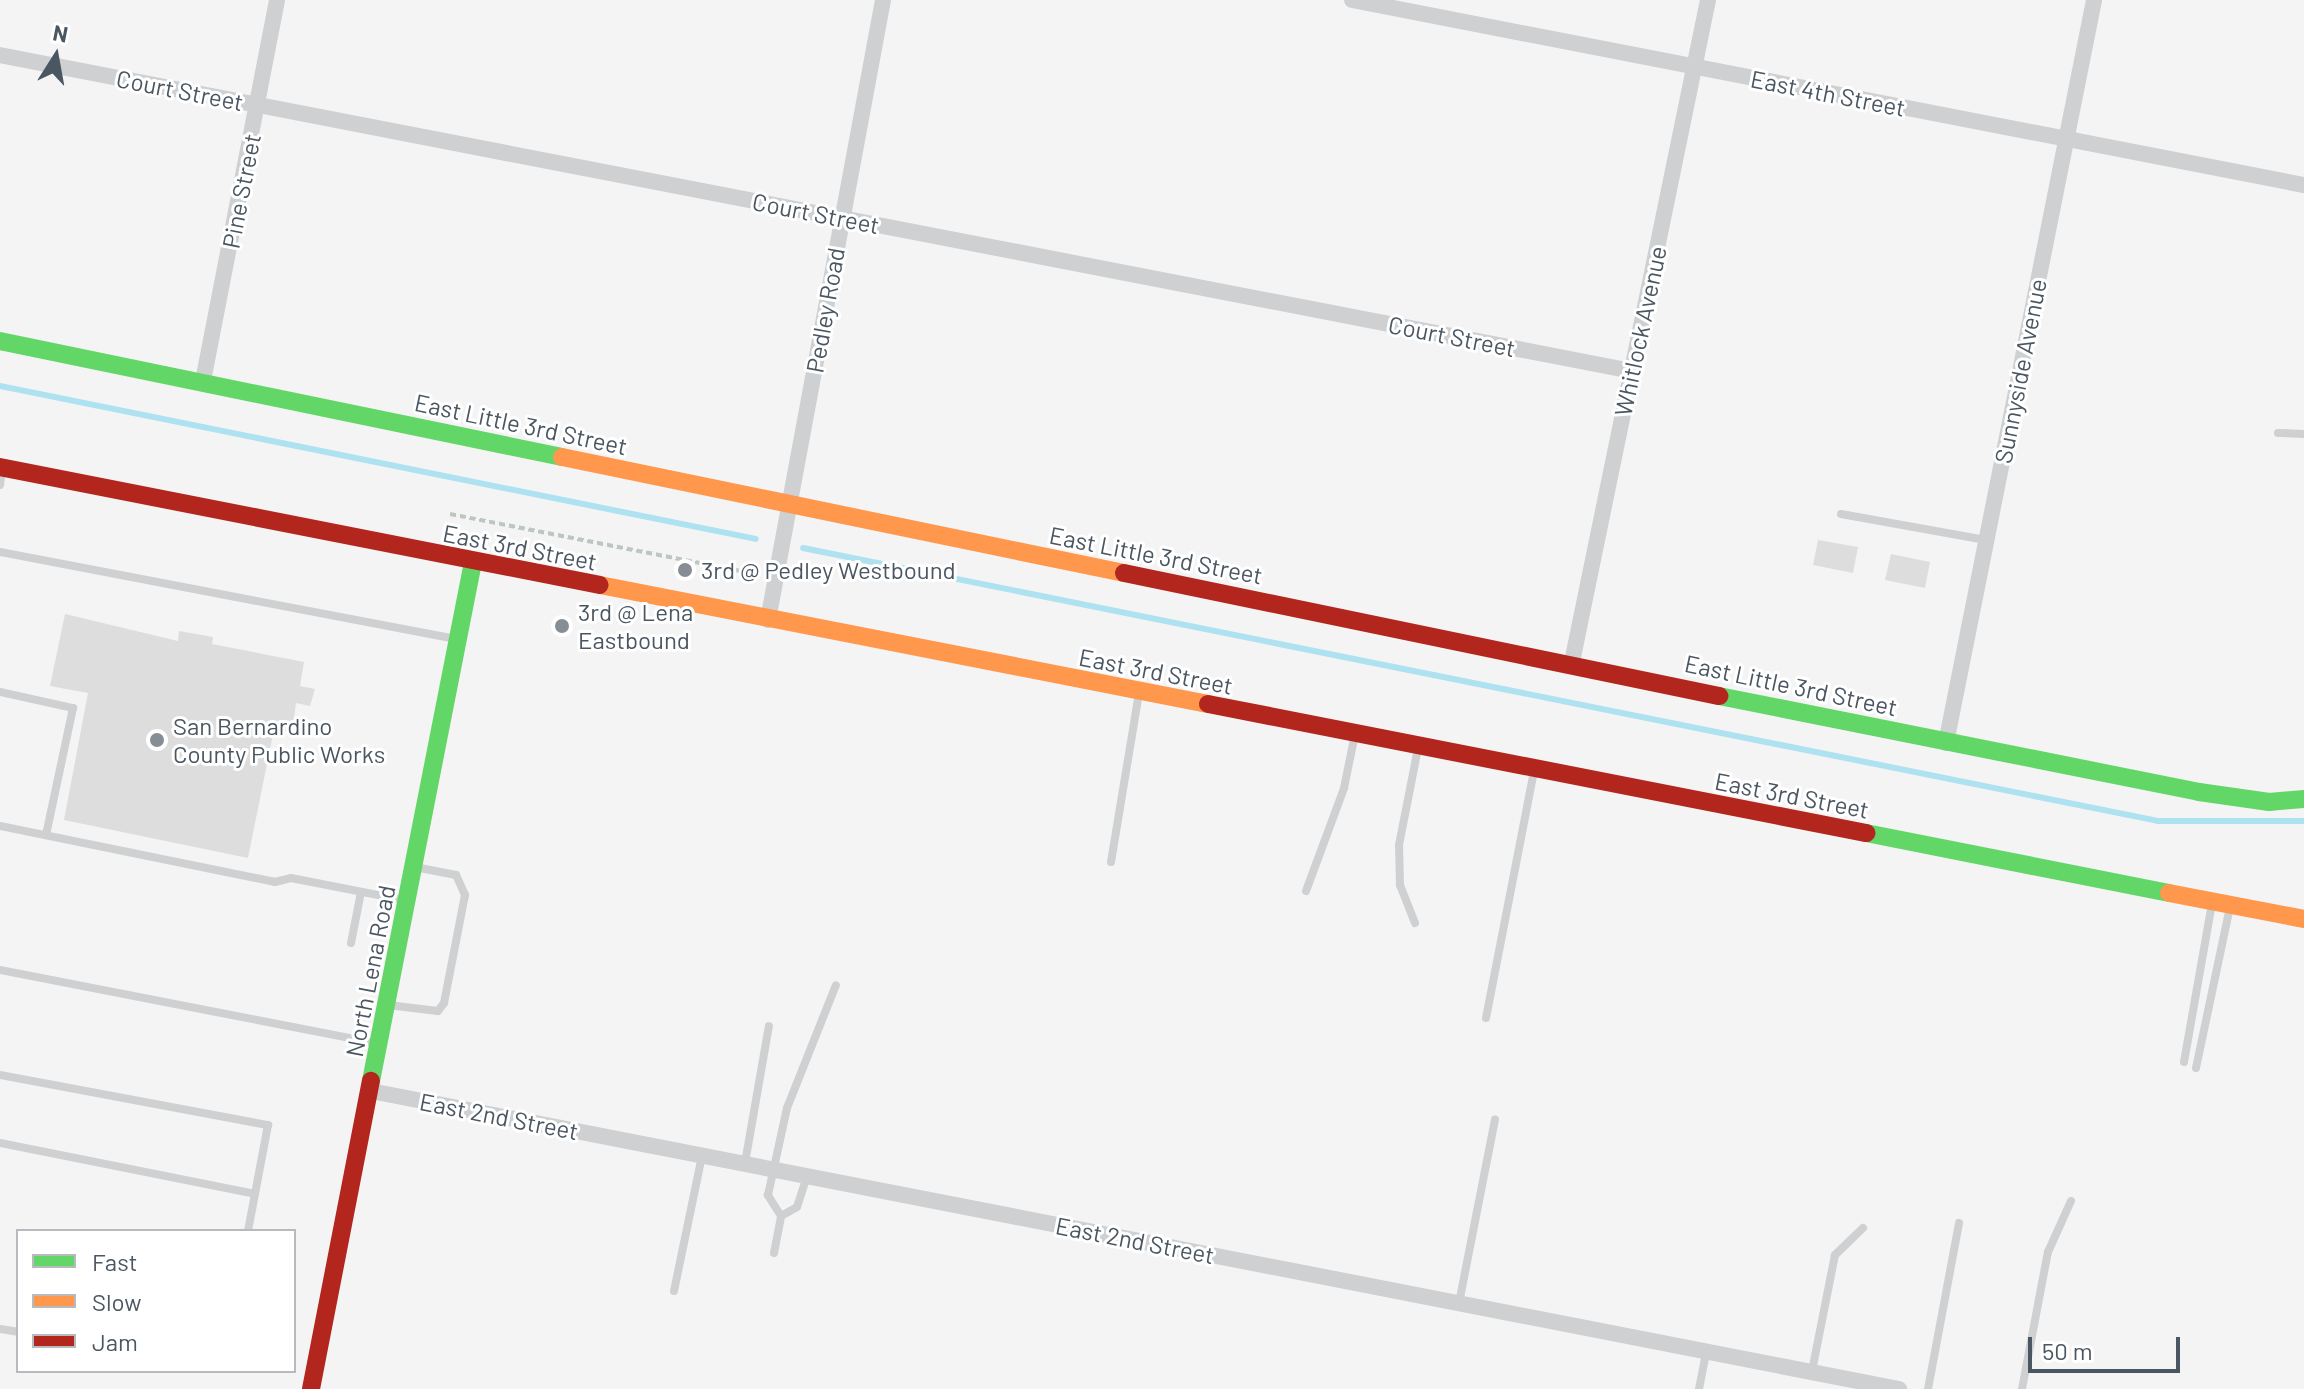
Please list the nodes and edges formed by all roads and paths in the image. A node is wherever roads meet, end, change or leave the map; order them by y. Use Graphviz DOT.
graph roads {
  1 [pos="277,0"];
  2 [pos="883,0"];
  3 [pos="1352,0"];
  4 [pos="1708,0"];
  5 [pos="2094,0"];
  6 [pos="0,55"];
  7 [pos="1694,67"];
  8 [pos="258,105"];
  9 [pos="2067,139"];
  10 [pos="2304,185"];
  11 [pos="841,218"];
  12 [pos="0,341"];
  13 [pos="1632,371"];
  14 [pos="203,381"];
  15 [pos="2278,433"];
  16 [pos="2304,434"];
  17 [pos="1,473"];
  18 [pos="789,506"];
  19 [pos="450,514"];
  20 [pos="1841,514"];
  21 [pos="1986,540"];
  22 [pos="0,552"];
  23 [pos="473,562"];
  24 [pos="775,577"];
  25 [pos="768,620"];
  26 [pos="458,640"];
  27 [pos="1572,662"];
  28 [pos="0,692"];
  29 [pos="1139,692"];
  30 [pos="1355,734"];
  31 [pos="1946,743"];
  32 [pos="1418,747"];
  33 [pos="1535,769"];
  34 [pos="2304,799"];
  35 [pos="0,826"];
  36 [pos="46,835"];
  37 [pos="1111,862"];
  38 [pos="414,867"];
  39 [pos="1306,891"];
  40 [pos="361,892"];
  41 [pos="408,901"];
  42 [pos="2221,904"];
  43 [pos="2304,919"];
  44 [pos="1415,923"];
  45 [pos="351,943"];
  46 [pos="0,970"];
  47 [pos="836,985"];
  48 [pos="388,1005"];
  49 [pos="1486,1018"];
  50 [pos="769,1026"];
  51 [pos="380,1044"];
  52 [pos="2184,1062"];
  53 [pos="2196,1068"];
  54 [pos="0,1075"];
  55 [pos="371,1091"];
  56 [pos="1495,1119"];
  57 [pos="0,1143"];
  58 [pos="702,1156"];
  59 [pos="745,1164"];
  60 [pos="772,1169"];
  61 [pos="807,1176"];
  62 [pos="255,1194"];
  63 [pos="2071,1201"];
  64 [pos="781,1216"];
  65 [pos="1959,1223"];
  66 [pos="1863,1228"];
  67 [pos="248,1229"];
  68 [pos="774,1253"];
  69 [pos="674,1291"];
  70 [pos="1459,1303"];
  71 [pos="1706,1351"];
  72 [pos="1812,1372"];
  73 [pos="311,1389"];
  74 [pos="1699,1389"];
  75 [pos="1899,1389"];
  76 [pos="1928,1389"];
  77 [pos="2022,1389"];
  1 -- 8 [label="street, Pine Street"];
  2 -- 11 [label="street, Pedley Road"];
  3 -- 7 [label="street, East 4th Street"];
  4 -- 7 [label="street, Whitlock Avenue"];
  5 -- 9 [label="street, Sunnyside Avenue"];
  6 -- 8 [label="street, Court Street"];
  7 -- 9 [label="street, East 4th Street"];
  7 -- 13 [label="street, Whitlock Avenue"];
  8 -- 11 [label="street, Court Street"];
  8 -- 14 [label="street, Pine Street"];
  9 -- 10 [label="street, East 4th Street"];
  9 -- 21 [label="street, Sunnyside Avenue"];
  11 -- 13 [label="street, Court Street"];
  11 -- 18 [label="street, Pedley Road"];
  12 -- 14 [label="street, East Little 3rd Street"];
  13 -- 27 [label="street, Whitlock Avenue"];
  14 -- 18 [label="street, East Little 3rd Street"];
  15 -- 16 [label="lane"];
  17 -- 23 [label="street, East 3rd Street"];
  18 -- 24 [label="street, Pedley Road"];
  18 -- 27 [label="street, East Little 3rd Street"];
  19 -- 24 [label="path"];
  20 -- 21 [label="lane"];
  21 -- 31 [label="street, Sunnyside Avenue"];
  22 -- 26 [label="lane"];
  23 -- 25 [label="street, East 3rd Street"];
  23 -- 26 [label="street, North Lena Road"];
  24 -- 25 [label="street, Pedley Road"];
  25 -- 29 [label="street, East 3rd Street"];
  26 -- 38 [label="street, North Lena Road"];
  27 -- 31 [label="street, East Little 3rd Street"];
  28 -- 36 [label="lane"];
  29 -- 30 [label="street, East 3rd Street"];
  29 -- 37 [label="lane"];
  30 -- 32 [label="street, East 3rd Street"];
  30 -- 39 [label="lane"];
  31 -- 34 [label="street, East Little 3rd Street"];
  32 -- 33 [label="street, East 3rd Street"];
  32 -- 44 [label="lane"];
  33 -- 42 [label="street, East 3rd Street"];
  33 -- 49 [label="lane"];
  35 -- 36 [label="lane"];
  36 -- 40 [label="lane"];
  38 -- 41 [label="street, North Lena Road"];
  38 -- 48 [label="lane"];
  40 -- 41 [label="lane"];
  40 -- 45 [label="lane"];
  41 -- 48 [label="street, North Lena Road"];
  42 -- 43 [label="street, East 3rd Street"];
  42 -- 52 [label="lane"];
  42 -- 53 [label="lane"];
  46 -- 51 [label="lane"];
  47 -- 60 [label="lane"];
  48 -- 51 [label="street, North Lena Road"];
  50 -- 59 [label="lane"];
  51 -- 55 [label="street, North Lena Road"];
  54 -- 62 [label="lane"];
  55 -- 58 [label="street, East 2nd Street"];
  55 -- 73 [label="street, North Lena Road"];
  56 -- 70 [label="lane"];
  57 -- 62 [label="lane"];
  58 -- 59 [label="street, East 2nd Street"];
  58 -- 69 [label="lane"];
  59 -- 60 [label="street, East 2nd Street"];
  60 -- 61 [label="street, East 2nd Street"];
  60 -- 64 [label="lane"];
  61 -- 64 [label="lane"];
  61 -- 70 [label="street, East 2nd Street"];
  62 -- 67 [label="lane"];
  63 -- 77 [label="lane"];
  64 -- 68 [label="lane"];
  65 -- 76 [label="lane"];
  66 -- 72 [label="lane"];
  70 -- 71 [label="street, East 2nd Street"];
  71 -- 72 [label="street, East 2nd Street"];
  71 -- 74 [label="lane"];
  72 -- 75 [label="street, East 2nd Street"];
}
